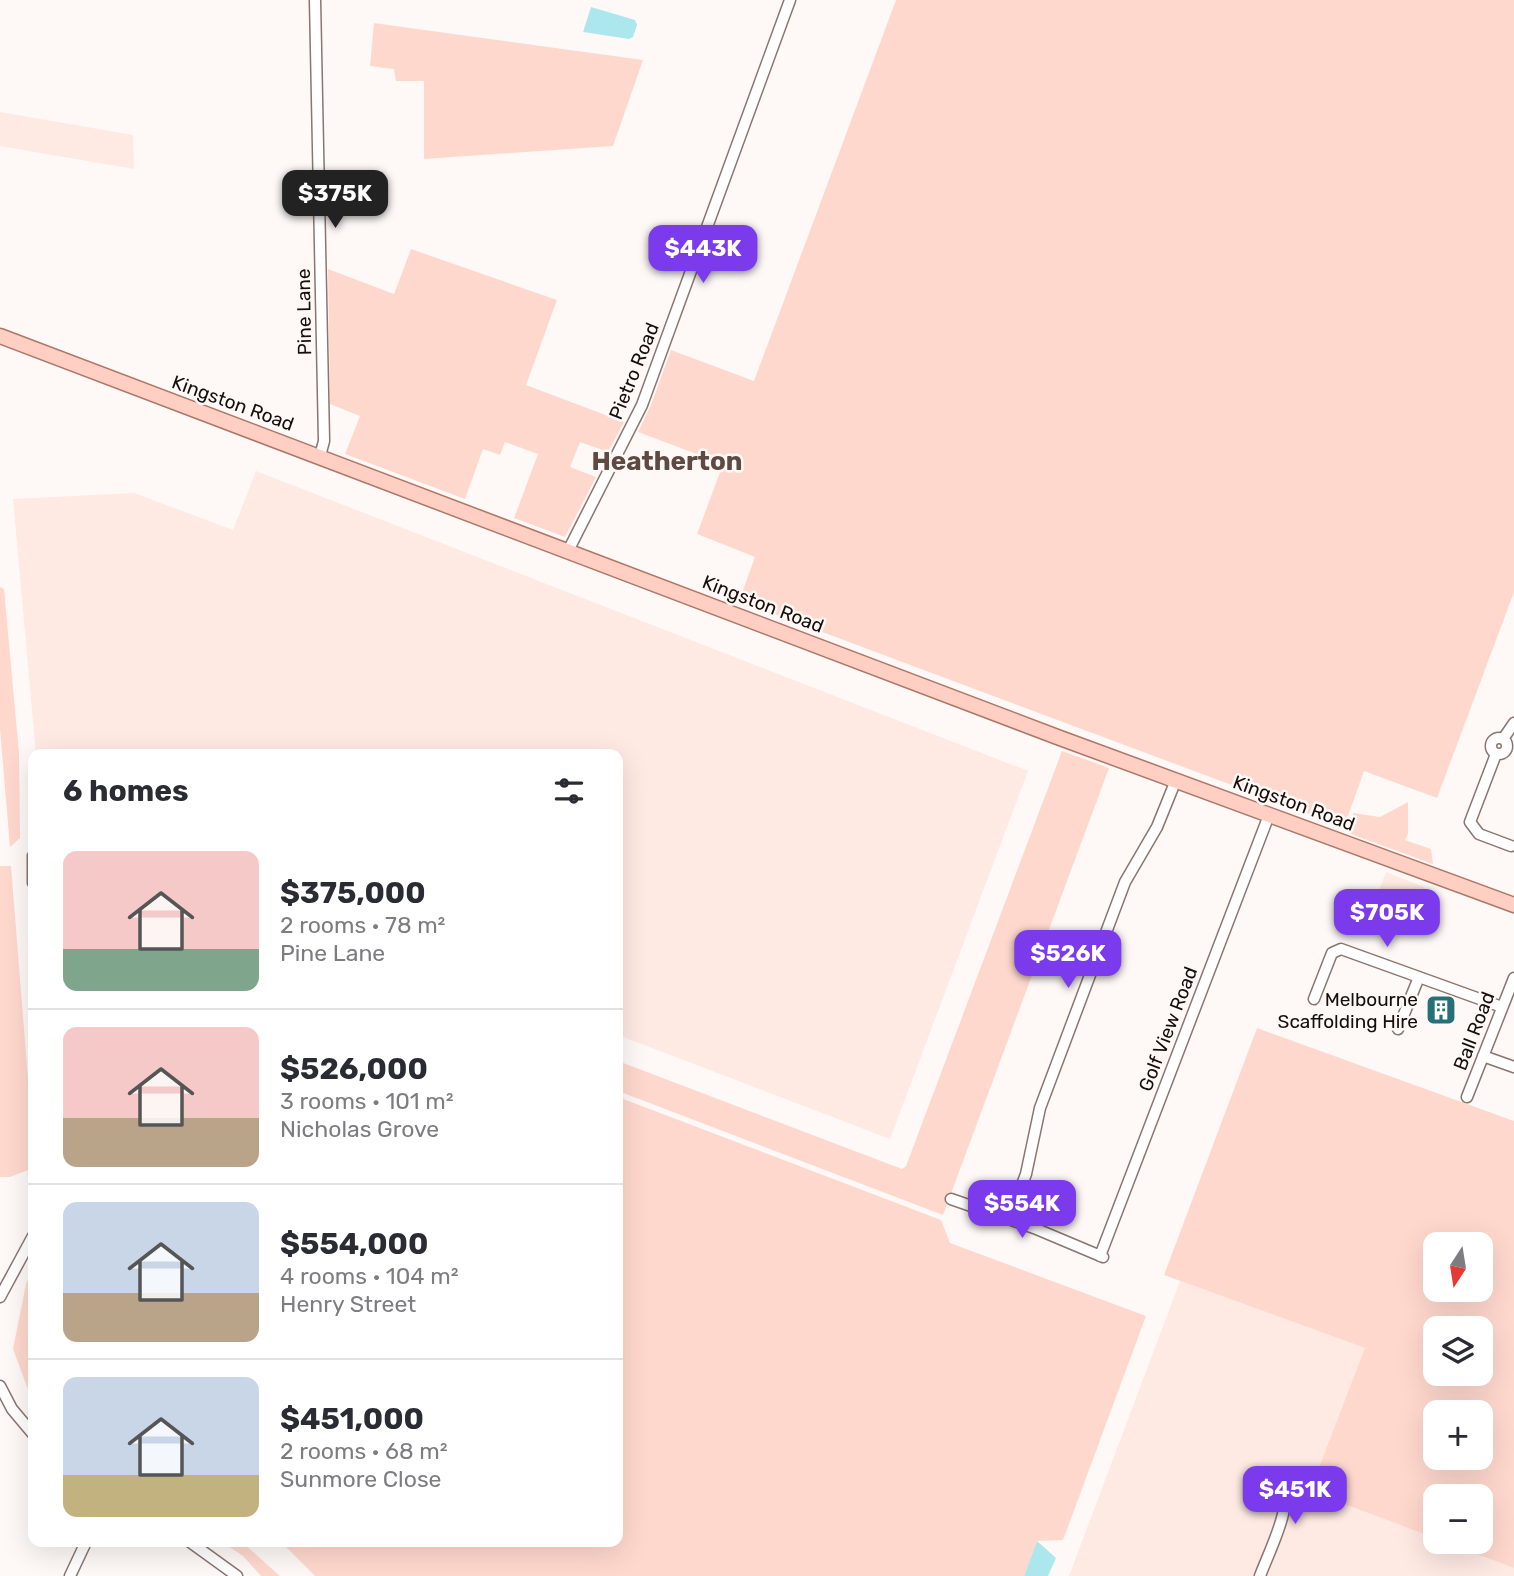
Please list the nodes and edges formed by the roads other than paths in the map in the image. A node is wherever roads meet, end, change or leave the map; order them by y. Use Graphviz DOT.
graph roads {
  1 [pos="315,0"];
  2 [pos="790,0"];
  3 [pos="0,336"];
  4 [pos="320,456"];
  5 [pos="568,551"];
  6 [pos="1514,723"];
  7 [pos="1505,748"];
  8 [pos="1176,780"];
  9 [pos="1269,815"];
  10 [pos="1511,846"];
  11 [pos="1514,905"];
  12 [pos="1419,977"];
  13 [pos="1514,978"];
  14 [pos="1314,999"];
  15 [pos="1503,1007"];
  16 [pos="1398,1030"];
  17 [pos="1483,1056"];
  18 [pos="1514,1067"];
  19 [pos="1467,1097"];
  20 [pos="951,1199"];
  21 [pos="1009,1219"];
  22 [pos="28,1244"];
  23 [pos="2,1286"];
  24 [pos="0,1386"];
  25 [pos="28,1428"];
  26 [pos="1282,1476"];
  27 [pos="84,1547"];
  28 [pos="197,1547"];
  29 [pos="71,1576"];
  30 [pos="237,1576"];
  31 [pos="1260,1576"];
  1 -- 4 [label="street, Pine Lane"];
  2 -- 5 [label="street, Pietro Road"];
  3 -- 4 [label="main road, Kingston Road"];
  4 -- 5 [label="main road, Kingston Road"];
  5 -- 8 [label="main road, Kingston Road"];
  6 -- 7 [label="street"];
  7 -- 10 [label="street"];
  8 -- 9 [label="main road, Kingston Road"];
  8 -- 21 [label="street"];
  9 -- 11 [label="main road, Kingston Road"];
  9 -- 21 [label="street, Golf View Road"];
  12 -- 14 [label="street"];
  12 -- 15 [label="street"];
  12 -- 16 [label="street"];
  13 -- 15 [label="street, Ball Road"];
  15 -- 17 [label="street, Ball Road"];
  17 -- 18 [label="street"];
  17 -- 19 [label="street, Ball Road"];
  20 -- 21 [label="street"];
  22 -- 23 [label="street"];
  24 -- 25 [label="street"];
  26 -- 31 [label="street"];
  27 -- 29 [label="street"];
  28 -- 30 [label="street"];
}
